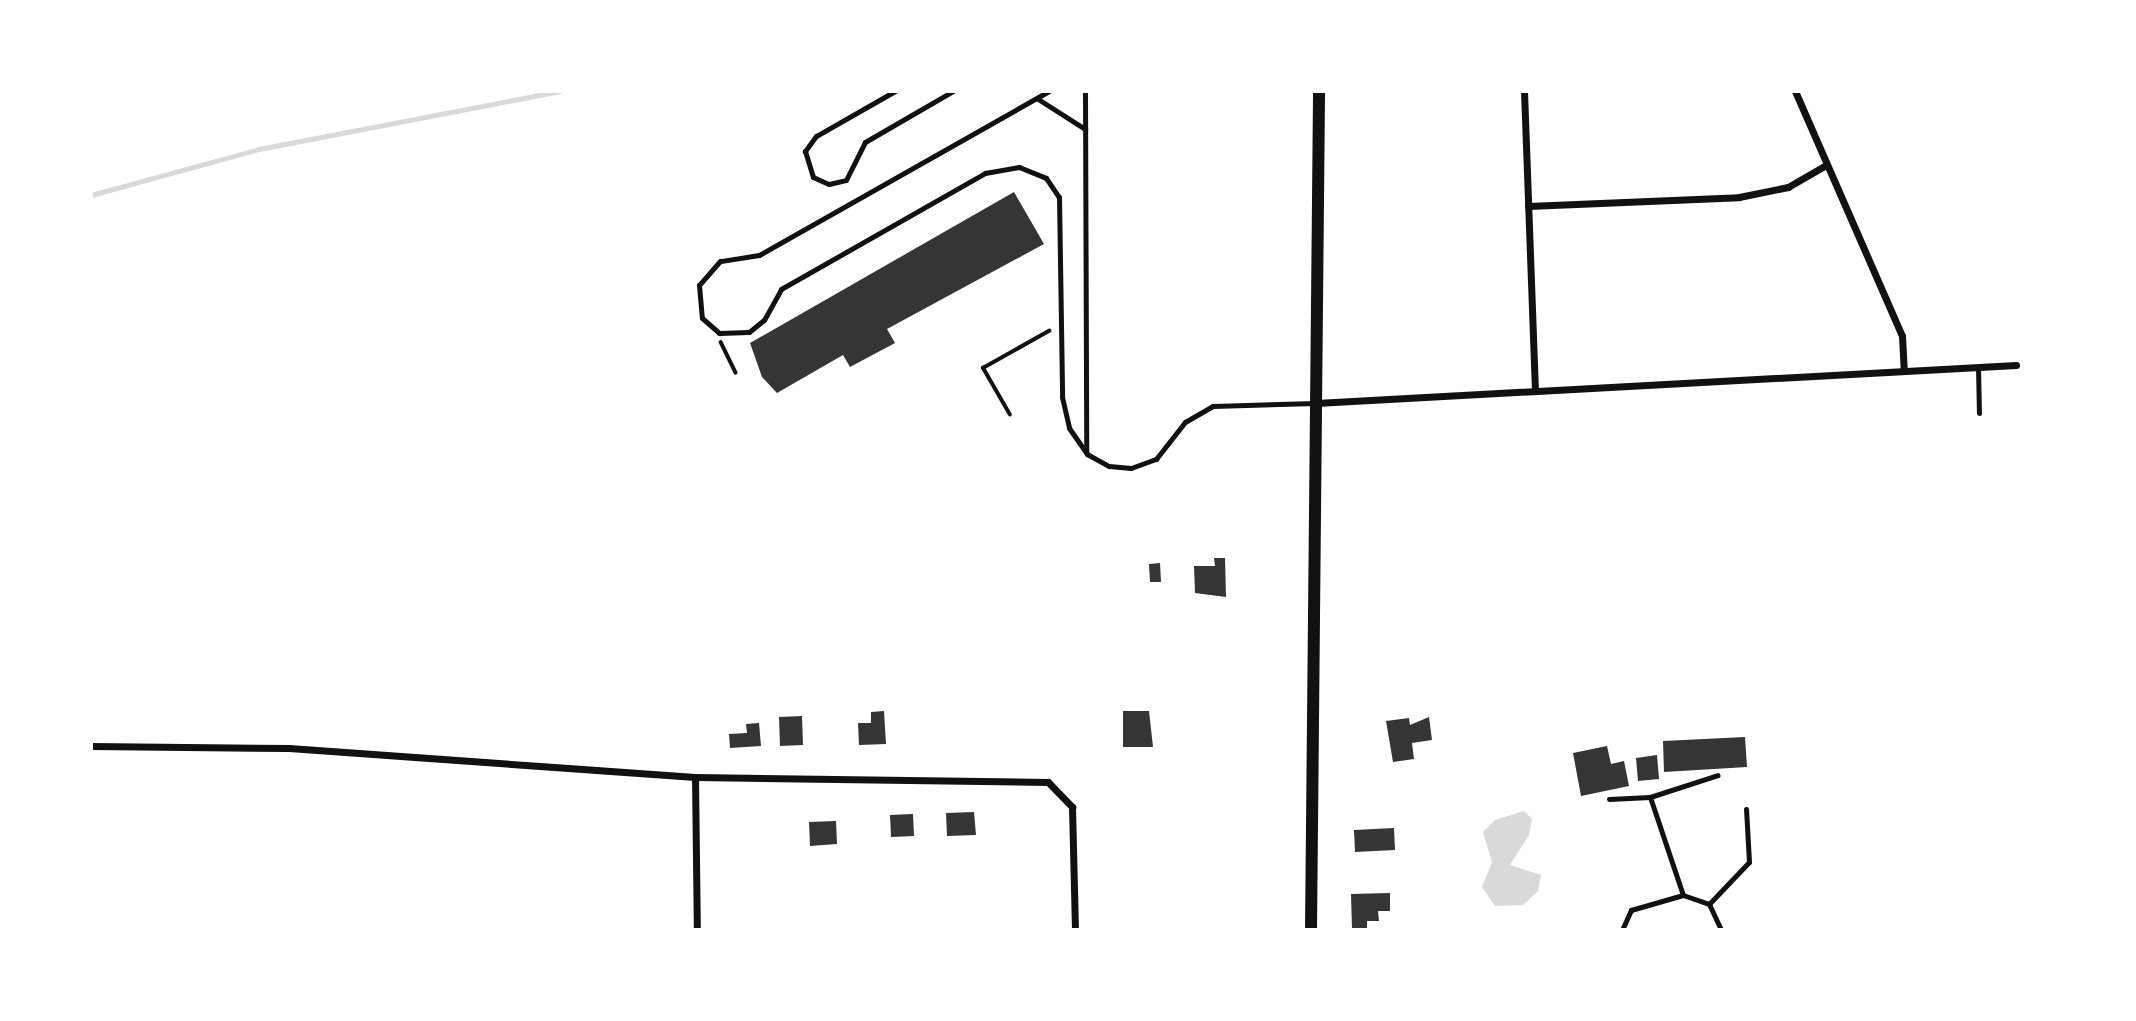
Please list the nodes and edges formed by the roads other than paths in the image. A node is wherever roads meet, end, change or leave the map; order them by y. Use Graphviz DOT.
graph roads {
  1 [pos="895,91"];
  2 [pos="953,91"];
  3 [pos="1049,91"];
  4 [pos="1085,91"];
  5 [pos="1319,91"];
  6 [pos="1524,91"];
  7 [pos="1795,91"];
  8 [pos="1038,99"];
  9 [pos="1085,129"];
  10 [pos="1826,165"];
  11 [pos="1528,206"];
  12 [pos="2016,365"];
  13 [pos="1978,367"];
  14 [pos="1904,371"];
  15 [pos="1535,388"];
  16 [pos="1316,403"];
  17 [pos="1979,413"];
  18 [pos="1087,454"];
  19 [pos="91,746"];
  20 [pos="1718,775"];
  21 [pos="695,777"];
  22 [pos="1650,797"];
  23 [pos="1609,799"];
  24 [pos="1746,809"];
  25 [pos="1683,895"];
  26 [pos="1709,904"];
  27 [pos="697,930"];
  28 [pos="1075,930"];
  29 [pos="1311,930"];
  30 [pos="1622,930"];
  31 [pos="1721,930"];
  1 -- 2 [label="lane"];
  3 -- 8 [label="lane"];
  4 -- 9 [label="lane"];
  5 -- 16 [label="street"];
  6 -- 11 [label="street"];
  7 -- 10 [label="street"];
  8 -- 9 [label="lane"];
  8 -- 18 [label="lane"];
  9 -- 18 [label="lane"];
  10 -- 11 [label="street"];
  10 -- 14 [label="street"];
  11 -- 15 [label="street"];
  12 -- 13 [label="street"];
  13 -- 14 [label="street"];
  13 -- 17 [label="lane"];
  14 -- 15 [label="street"];
  15 -- 16 [label="street"];
  16 -- 18 [label="lane"];
  16 -- 29 [label="street"];
  19 -- 21 [label="street"];
  20 -- 22 [label="lane"];
  21 -- 27 [label="street"];
  21 -- 28 [label="street"];
  22 -- 23 [label="lane"];
  22 -- 25 [label="lane"];
  24 -- 26 [label="lane"];
  25 -- 26 [label="lane"];
  25 -- 30 [label="lane"];
  26 -- 31 [label="lane"];
}
